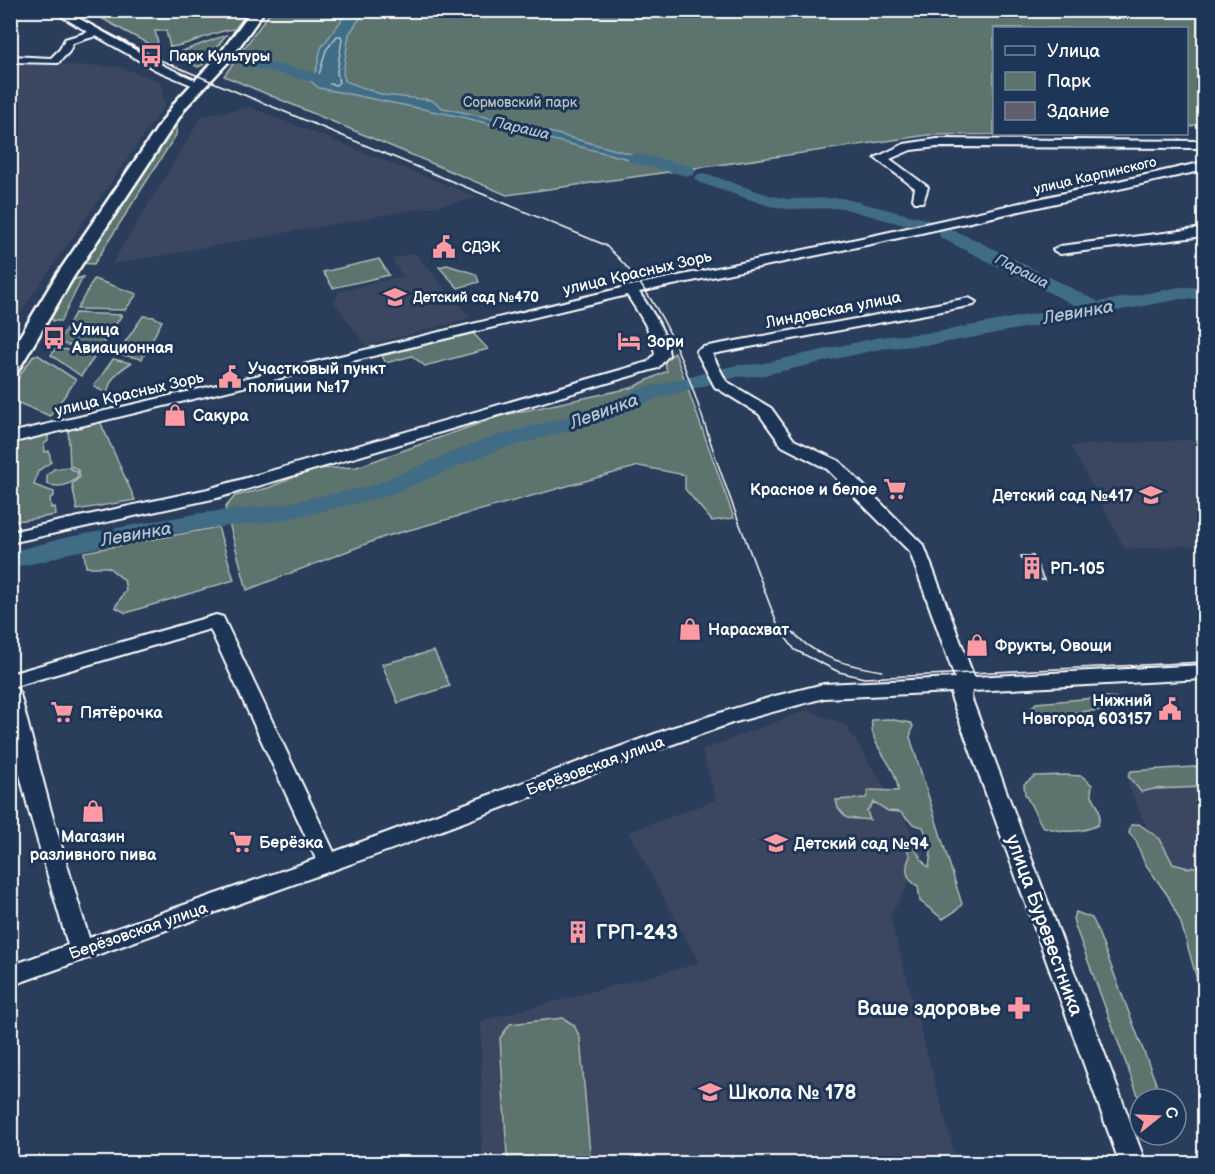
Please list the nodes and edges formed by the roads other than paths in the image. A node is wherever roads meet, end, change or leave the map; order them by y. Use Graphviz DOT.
graph roads {
  1 [pos="56,10"];
  2 [pos="259,10"];
  3 [pos="96,33"];
  4 [pos="10,59"];
  5 [pos="198,84"];
  6 [pos="1204,145"];
  7 [pos="1204,166"];
  8 [pos="920,199"];
  9 [pos="992,213"];
  10 [pos="1204,232"];
  11 [pos="1060,250"];
  12 [pos="630,291"];
  13 [pos="969,302"];
  14 [pos="703,351"];
  15 [pos="10,369"];
  16 [pos="10,438"];
  17 [pos="10,538"];
  18 [pos="1204,672"];
  19 [pos="10,681"];
  20 [pos="963,686"];
  21 [pos="10,694"];
  22 [pos="328,862"];
  23 [pos="81,950"];
  24 [pos="10,976"];
  25 [pos="1133,1164"];
  1 -- 3 [label="street"];
  2 -- 5 [label="main road"];
  3 -- 4 [label="street"];
  3 -- 5 [label="street"];
  5 -- 15 [label="main road"];
  6 -- 8 [label="street"];
  7 -- 9 [label="street, улица Карпинского"];
  9 -- 12 [label="street, улица Красных Зорь"];
  10 -- 11 [label="street"];
  12 -- 16 [label="street, улица Красных Зорь"];
  12 -- 17 [label="street"];
  13 -- 14 [label="street, Линдовская улица"];
  14 -- 20 [label="street, улица Буревестника"];
  18 -- 20 [label="street, Берёзовская улица"];
  19 -- 22 [label="street"];
  20 -- 22 [label="street, Берёзовская улица"];
  20 -- 25 [label="street, улица Буревестника"];
  21 -- 23 [label="street"];
  22 -- 23 [label="street, Берёзовская улица"];
  23 -- 24 [label="street, Берёзовская улица"];
}
